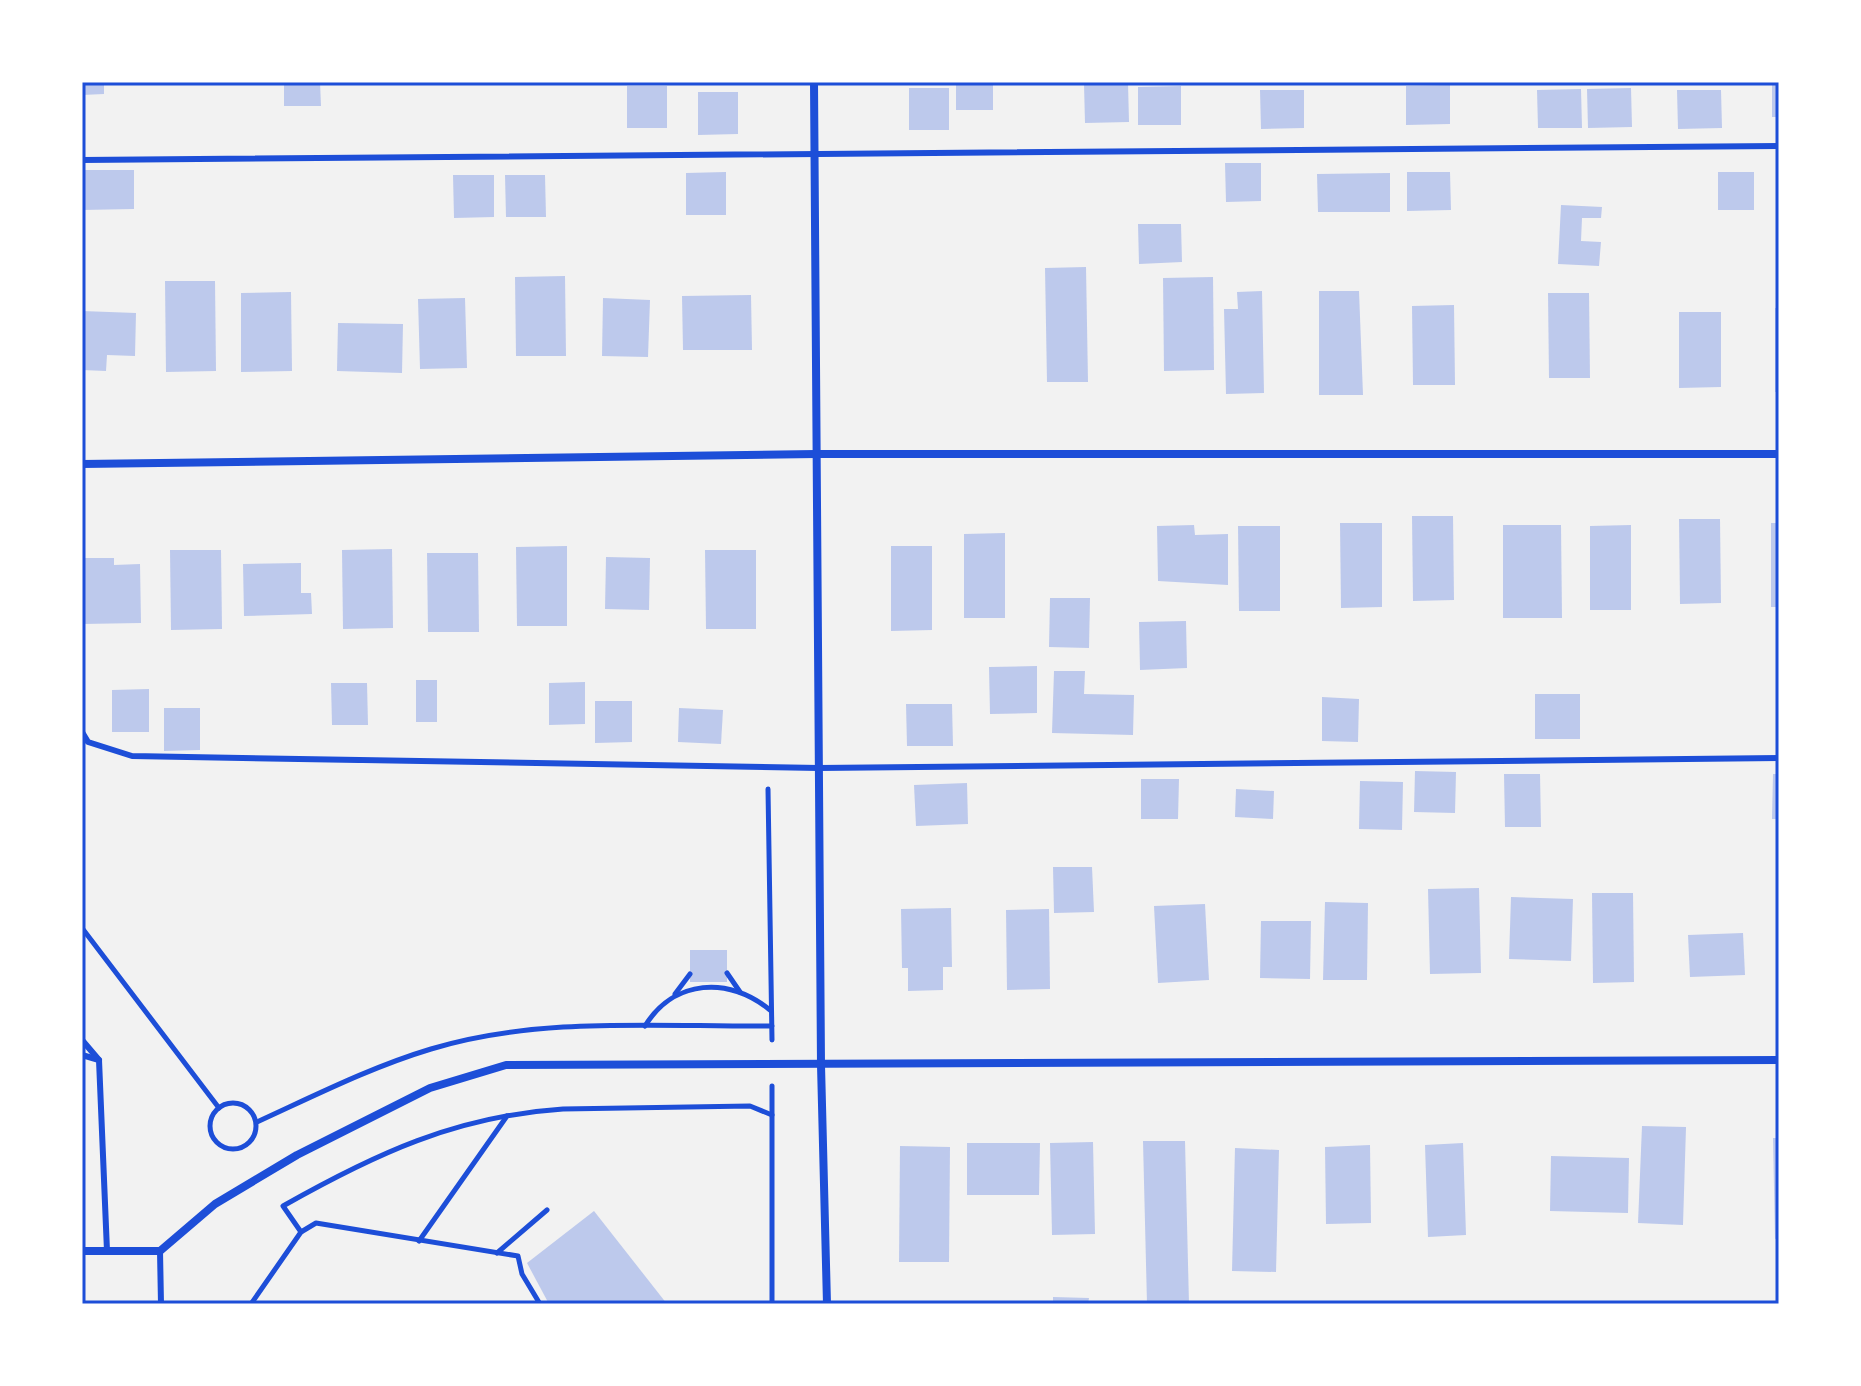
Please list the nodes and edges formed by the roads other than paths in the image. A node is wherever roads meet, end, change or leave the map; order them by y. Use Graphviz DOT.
graph roads {
  1 [pos="814,82"];
  2 [pos="1779,146"];
  3 [pos="815,151"];
  4 [pos="82,160"];
  5 [pos="816,454"];
  6 [pos="1779,454"];
  7 [pos="82,464"];
  8 [pos="82,732"];
  9 [pos="1779,758"];
  10 [pos="819,768"];
  11 [pos="82,1040"];
  12 [pos="82,1055"];
  13 [pos="99,1060"];
  14 [pos="1779,1060"];
  15 [pos="821,1065"];
  16 [pos="82,1251"];
  17 [pos="107,1251"];
  18 [pos="160,1251"];
  19 [pos="161,1304"];
  20 [pos="827,1304"];
  1 -- 3 [label="street"];
  2 -- 3 [label="lane"];
  3 -- 4 [label="lane"];
  3 -- 5 [label="street"];
  5 -- 6 [label="street"];
  5 -- 7 [label="street"];
  5 -- 10 [label="street"];
  8 -- 10 [label="lane"];
  9 -- 10 [label="lane"];
  10 -- 15 [label="street"];
  11 -- 13 [label="lane"];
  12 -- 13 [label="lane"];
  13 -- 17 [label="lane"];
  14 -- 15 [label="street"];
  15 -- 18 [label="street"];
  15 -- 20 [label="street"];
  16 -- 17 [label="street"];
  17 -- 18 [label="street"];
  18 -- 19 [label="lane"];
}
